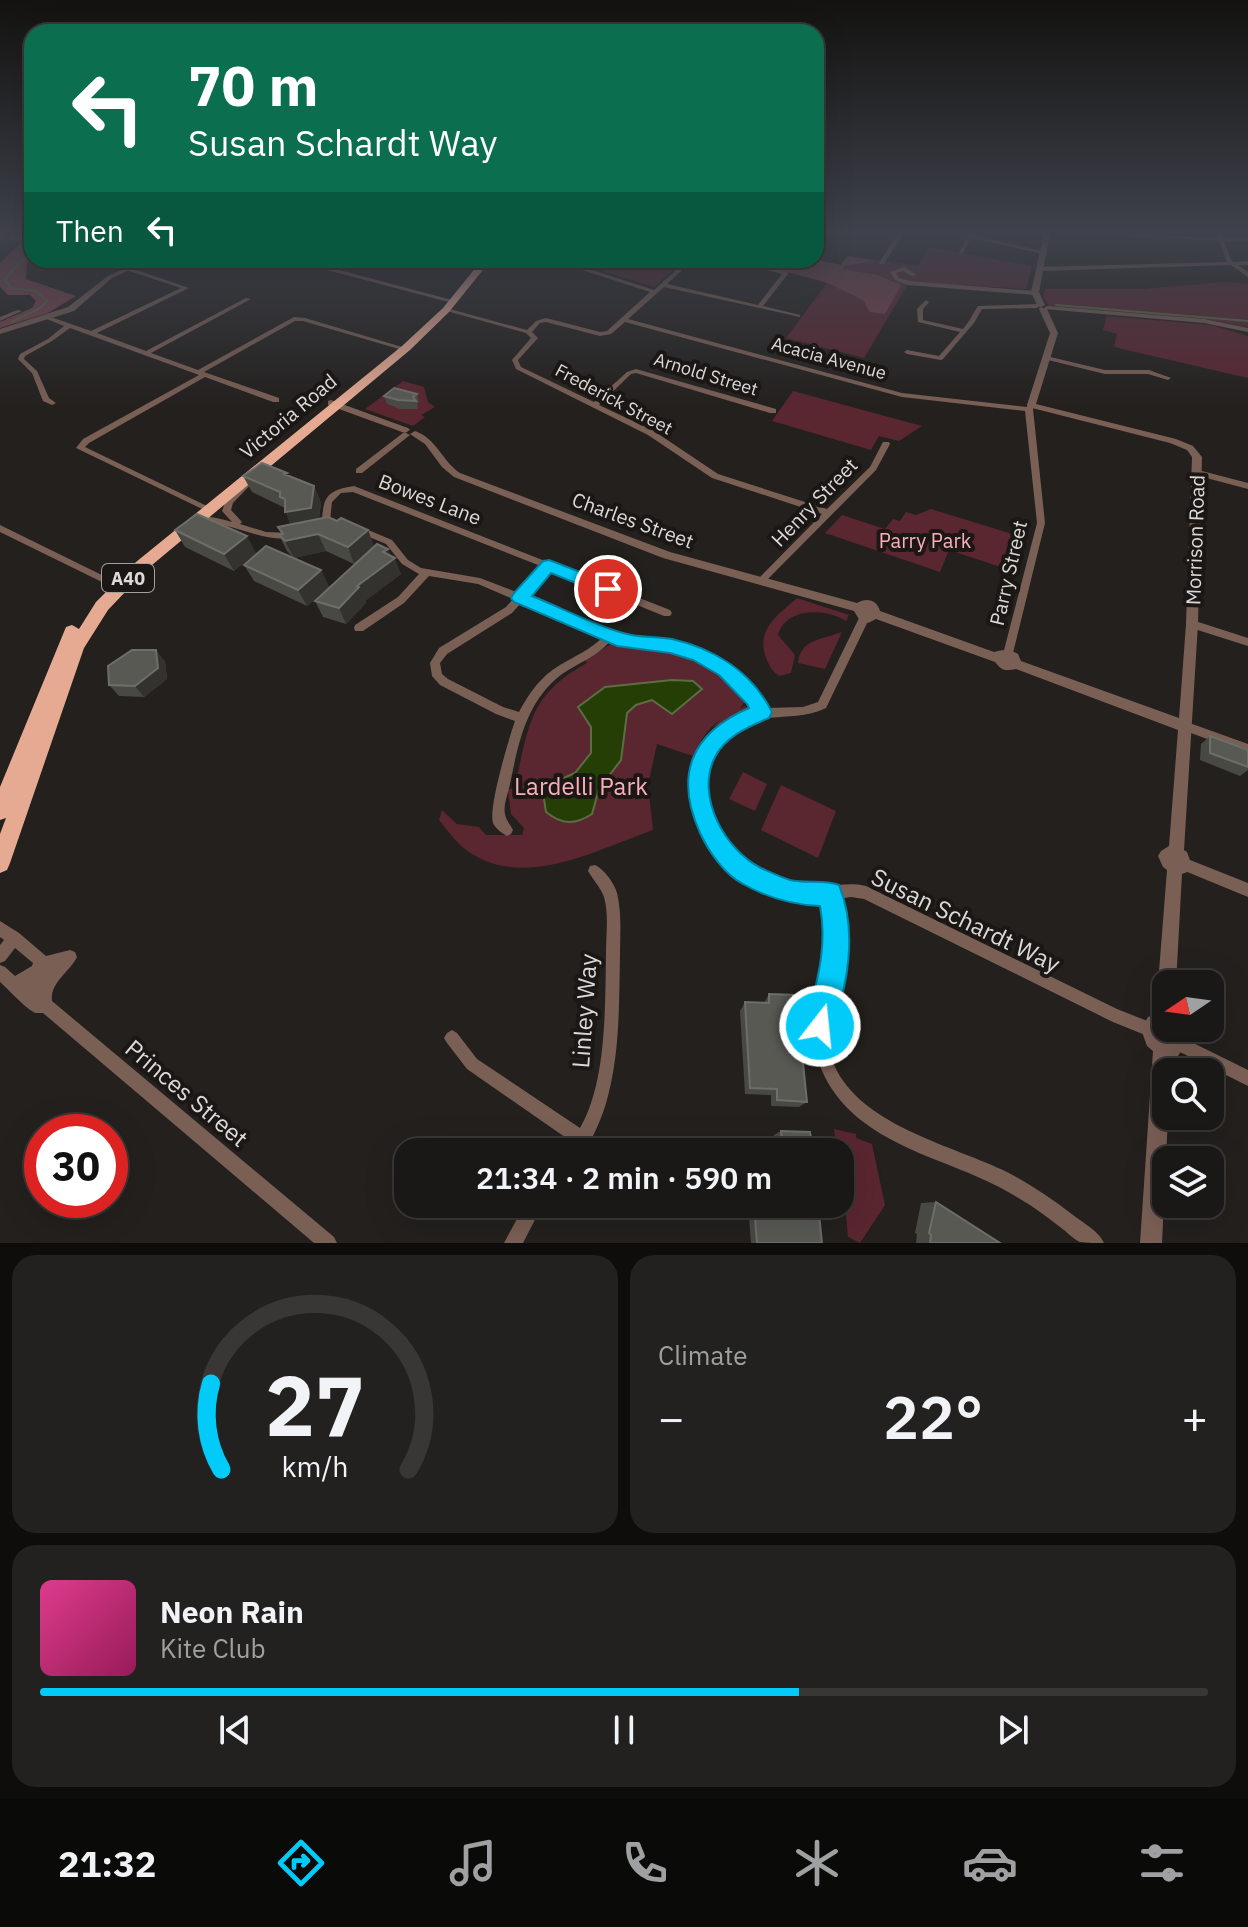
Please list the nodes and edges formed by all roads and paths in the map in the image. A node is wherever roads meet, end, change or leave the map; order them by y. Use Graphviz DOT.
graph roads {
  1 [pos="91,292"];
  2 [pos="178,292"];
  3 [pos="406,292"];
  4 [pos="458,292"];
  5 [pos="655,292"];
  6 [pos="694,292"];
  7 [pos="771,292"];
  8 [pos="1022,292"];
  9 [pos="1035,293"];
  10 [pos="248,299"];
  11 [pos="926,302"];
  12 [pos="448,304"];
  13 [pos="759,307"];
  14 [pos="1042,307"];
  15 [pos="19,311"];
  16 [pos="798,316"];
  17 [pos="49,318"];
  18 [pos="0,319"];
  19 [pos="624,320"];
  20 [pos="69,325"];
  21 [pos="1248,330"];
  22 [pos="964,331"];
  23 [pos="0,332"];
  24 [pos="528,332"];
  25 [pos="92,333"];
  26 [pos="399,347"];
  27 [pos="907,352"];
  28 [pos="146,353"];
  29 [pos="1046,358"];
  30 [pos="202,373"];
  31 [pos="1168,378"];
  32 [pos="1034,393"];
  33 [pos="276,400"];
  34 [pos="52,403"];
  35 [pos="334,404"];
  36 [pos="595,405"];
  37 [pos="1030,407"];
  38 [pos="773,411"];
  39 [pos="1056,411"];
  40 [pos="409,433"];
  41 [pos="886,444"];
  42 [pos="258,471"];
  43 [pos="359,471"];
  44 [pos="1198,473"];
  45 [pos="1248,486"];
  46 [pos="201,513"];
  47 [pos="829,513"];
  48 [pos="325,530"];
  49 [pos="3,532"];
  50 [pos="268,537"];
  51 [pos="549,566"];
  52 [pos="426,573"];
  53 [pos="762,580"];
  54 [pos="111,583"];
  55 [pos="520,598"];
  56 [pos="667,613"];
  57 [pos="866,613"];
  58 [pos="1192,624"];
  59 [pos="359,628"];
  60 [pos="609,636"];
  61 [pos="1248,642"];
  62 [pos="1007,659"];
  63 [pos="762,712"];
  64 [pos="522,718"];
  65 [pos="1184,726"];
  66 [pos="1248,749"];
  67 [pos="5,787"];
  68 [pos="0,811"];
  69 [pos="507,830"];
  70 [pos="2,849"];
  71 [pos="1179,861"];
  72 [pos="595,871"];
  73 [pos="1248,890"];
  74 [pos="830,894"];
  75 [pos="0,928"];
  76 [pos="14,938"];
  77 [pos="0,956"];
  78 [pos="41,964"];
  79 [pos="1168,970"];
  80 [pos="0,972"];
  81 [pos="49,981"];
  82 [pos="18,989"];
  83 [pos="45,1005"];
  84 [pos="1152,1028"];
  85 [pos="452,1038"];
  86 [pos="1164,1042"];
  87 [pos="1182,1042"];
  88 [pos="1248,1078"];
  89 [pos="569,1138"];
  90 [pos="583,1138"];
  91 [pos="526,1218"];
  92 [pos="328,1243"];
  93 [pos="513,1243"];
  94 [pos="1095,1243"];
  95 [pos="1151,1243"];
  1 -- 17 [label="street"];
  2 -- 25 [label="street"];
  3 -- 12 [label="street"];
  4 -- 12 [label="highway, Victoria Road / A40"];
  5 -- 19 [label="street"];
  6 -- 13 [label="street"];
  7 -- 13 [label="street"];
  8 -- 9 [label="street"];
  9 -- 14 [label="street"];
  10 -- 28 [label="street"];
  11 -- 22 [label="street"];
  12 -- 24 [label="street"];
  12 -- 26 [label="highway, Victoria Road / A40"];
  12 -- 35 [label="highway, Victoria Road / A40"];
  13 -- 16 [label="street"];
  14 -- 21 [label="street"];
  14 -- 22 [label="street"];
  14 -- 29 [label="street"];
  15 -- 18 [label="street"];
  17 -- 20 [label="street"];
  17 -- 23 [label="street"];
  19 -- 24 [label="street"];
  19 -- 37 [label="street, Acacia Avenue"];
  20 -- 25 [label="street"];
  20 -- 34 [label="street"];
  22 -- 27 [label="street"];
  24 -- 36 [label="street, Frederick Street"];
  25 -- 28 [label="street"];
  26 -- 30 [label="street"];
  26 -- 35 [label="highway, Victoria Road / A40"];
  28 -- 30 [label="street"];
  29 -- 31 [label="street"];
  29 -- 32 [label="street"];
  30 -- 33 [label="street"];
  30 -- 46 [label="street"];
  32 -- 37 [label="street"];
  32 -- 39 [label="street"];
  35 -- 40 [label="street, Charles Street"];
  35 -- 42 [label="highway, Victoria Road / A40"];
  35 -- 46 [label="highway, Victoria Road / A40"];
  36 -- 38 [label="street, Arnold Street"];
  36 -- 47 [label="street, Frederick Street"];
  37 -- 39 [label="street, Morrison Road"];
  37 -- 62 [label="street, Parry Street"];
  39 -- 44 [label="street, Morrison Road"];
  40 -- 43 [label="street"];
  40 -- 53 [label="street, Charles Street"];
  41 -- 47 [label="street, Henry Street"];
  42 -- 46 [label="highway, Victoria Road / A40"];
  42 -- 50 [label="street"];
  44 -- 45 [label="street"];
  44 -- 58 [label="street, Morrison Road"];
  46 -- 50 [label="street"];
  46 -- 54 [label="highway, Victoria Road / A40"];
  46 -- 70 [label="highway, Victoria Road / A40"];
  47 -- 53 [label="street, Henry Street"];
  48 -- 50 [label="street"];
  48 -- 51 [label="street, Bowes Lane"];
  48 -- 52 [label="street"];
  49 -- 54 [label="street"];
  51 -- 55 [label="street"];
  51 -- 56 [label="street, Bowes Lane"];
  52 -- 55 [label="street"];
  52 -- 59 [label="street"];
  53 -- 57 [label="street, Charles Street"];
  54 -- 67 [label="highway, Victoria Road / A40"];
  55 -- 60 [label="street"];
  55 -- 64 [label="street"];
  57 -- 62 [label="street, Charles Street"];
  57 -- 63 [label="street, Susan Schardt Way"];
  58 -- 61 [label="street"];
  58 -- 65 [label="street, Morrison Road"];
  60 -- 63 [label="street"];
  60 -- 64 [label="street"];
  62 -- 65 [label="street, Charles Street"];
  63 -- 74 [label="street, Susan Schardt Way"];
  64 -- 69 [label="street"];
  65 -- 66 [label="street, Charles Street"];
  65 -- 71 [label="street, Morrison Road"];
  67 -- 68 [label="highway, Victoria Road / A40"];
  71 -- 73 [label="street"];
  71 -- 79 [label="street, Morrison Road"];
  72 -- 90 [label="street, Linley Way"];
  74 -- 84 [label="street, Susan Schardt Way"];
  74 -- 94 [label="street"];
  75 -- 76 [label="street"];
  76 -- 77 [label="street"];
  76 -- 78 [label="street"];
  78 -- 81 [label="street"];
  78 -- 82 [label="street"];
  80 -- 82 [label="street, Princes Street"];
  81 -- 82 [label="street"];
  81 -- 83 [label="street"];
  82 -- 83 [label="street, Princes Street"];
  83 -- 92 [label="street, Princes Street"];
  85 -- 89 [label="street"];
  86 -- 95 [label="street"];
  87 -- 88 [label="street, Susan Schardt Way"];
  91 -- 93 [label="street"];
}
